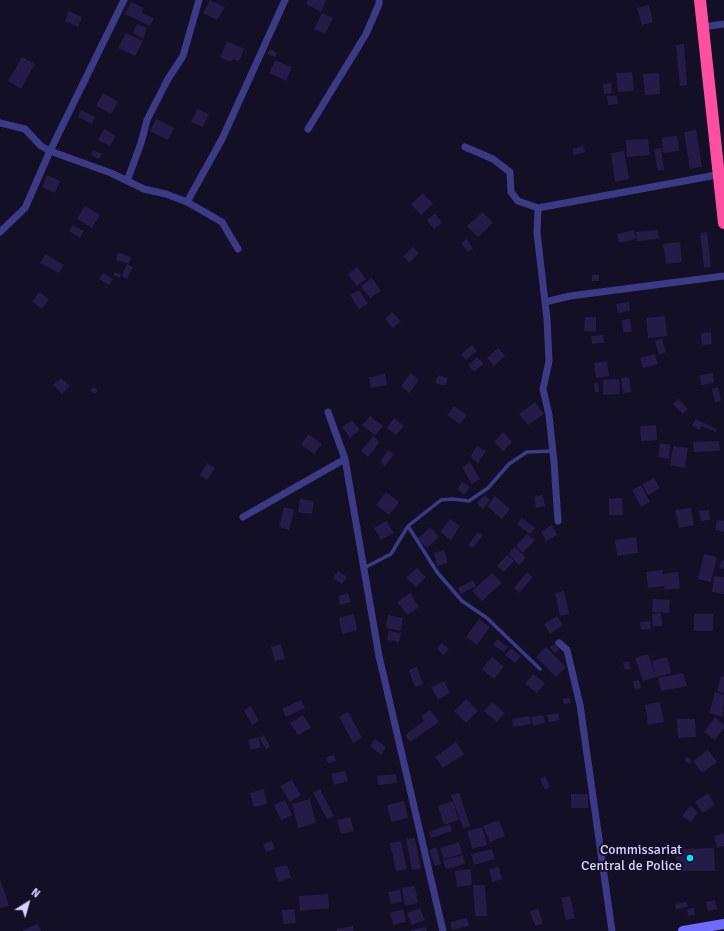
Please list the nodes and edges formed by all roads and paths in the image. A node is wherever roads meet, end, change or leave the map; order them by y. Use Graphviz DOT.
graph roads {
  1 [pos="124,0"];
  2 [pos="199,0"];
  3 [pos="285,0"];
  4 [pos="379,0"];
  5 [pos="700,0"];
  6 [pos="724,24"];
  7 [pos="703,27"];
  8 [pos="0,123"];
  9 [pos="308,128"];
  10 [pos="465,147"];
  11 [pos="50,151"];
  12 [pos="721,174"];
  13 [pos="128,181"];
  14 [pos="187,202"];
  15 [pos="538,208"];
  16 [pos="724,223"];
  17 [pos="0,232"];
  18 [pos="238,249"];
  19 [pos="724,276"];
  20 [pos="545,302"];
  21 [pos="328,412"];
  22 [pos="553,451"];
  23 [pos="344,459"];
  24 [pos="243,517"];
  25 [pos="558,521"];
  26 [pos="408,526"];
  27 [pos="364,568"];
  28 [pos="559,643"];
  29 [pos="540,669"];
  30 [pos="724,924"];
  31 [pos="443,931"];
  32 [pos="612,931"];
  33 [pos="683,931"];
  1 -- 11 [label="street"];
  2 -- 13 [label="street"];
  3 -- 14 [label="street"];
  4 -- 9 [label="street"];
  5 -- 7 [label="highway"];
  6 -- 7 [label="street"];
  7 -- 12 [label="highway"];
  8 -- 11 [label="street"];
  10 -- 15 [label="street"];
  11 -- 13 [label="street"];
  11 -- 17 [label="street"];
  12 -- 15 [label="street"];
  12 -- 16 [label="highway"];
  13 -- 14 [label="street"];
  14 -- 18 [label="street"];
  15 -- 20 [label="street"];
  19 -- 20 [label="street"];
  20 -- 22 [label="street"];
  21 -- 23 [label="street"];
  22 -- 25 [label="street"];
  22 -- 26 [label="lane"];
  23 -- 24 [label="street"];
  23 -- 27 [label="street"];
  26 -- 27 [label="lane"];
  26 -- 29 [label="lane"];
  27 -- 31 [label="street"];
  28 -- 32 [label="street"];
  30 -- 33 [label="main road"];
}
